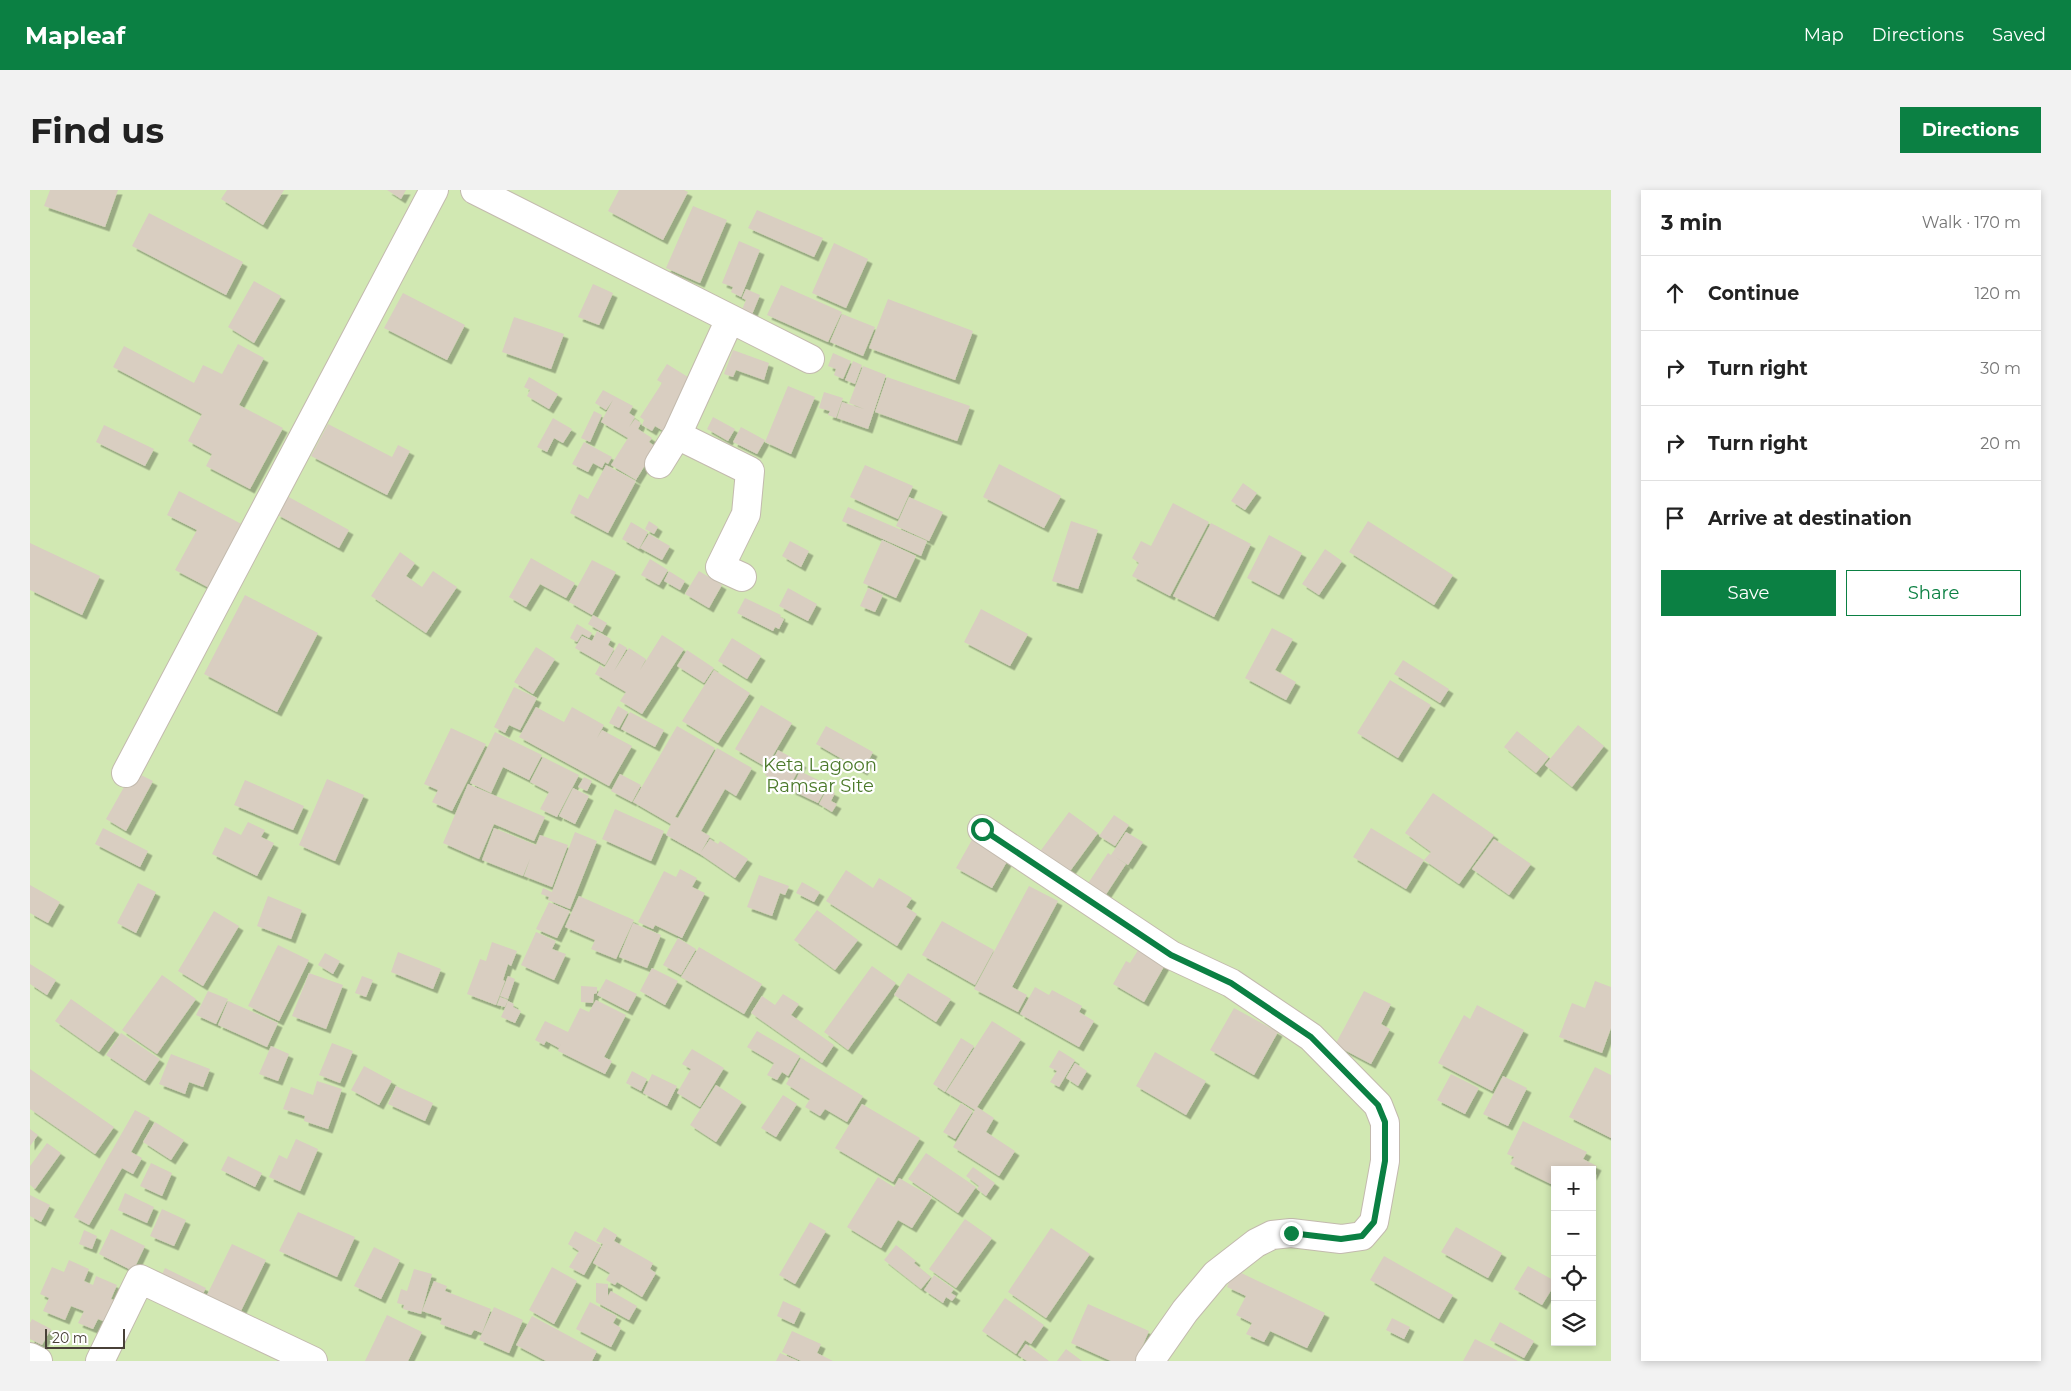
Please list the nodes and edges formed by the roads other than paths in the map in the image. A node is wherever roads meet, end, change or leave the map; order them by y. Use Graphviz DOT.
graph roads {
  1 [pos="434,190"];
  2 [pos="475,190"];
  3 [pos="730,319"];
  4 [pos="810,359"];
  5 [pos="677,435"];
  6 [pos="659,464"];
  7 [pos="742,577"];
  8 [pos="126,774"];
  9 [pos="982,829"];
  10 [pos="30,1357"];
  11 [pos="38,1361"];
  12 [pos="100,1361"];
  13 [pos="313,1361"];
  14 [pos="1150,1361"];
  1 -- 8 [label="street"];
  2 -- 3 [label="street"];
  3 -- 4 [label="street"];
  3 -- 5 [label="street"];
  5 -- 6 [label="street"];
  5 -- 7 [label="street"];
  9 -- 14 [label="street"];
  10 -- 11 [label="street"];
  12 -- 13 [label="street"];
}
